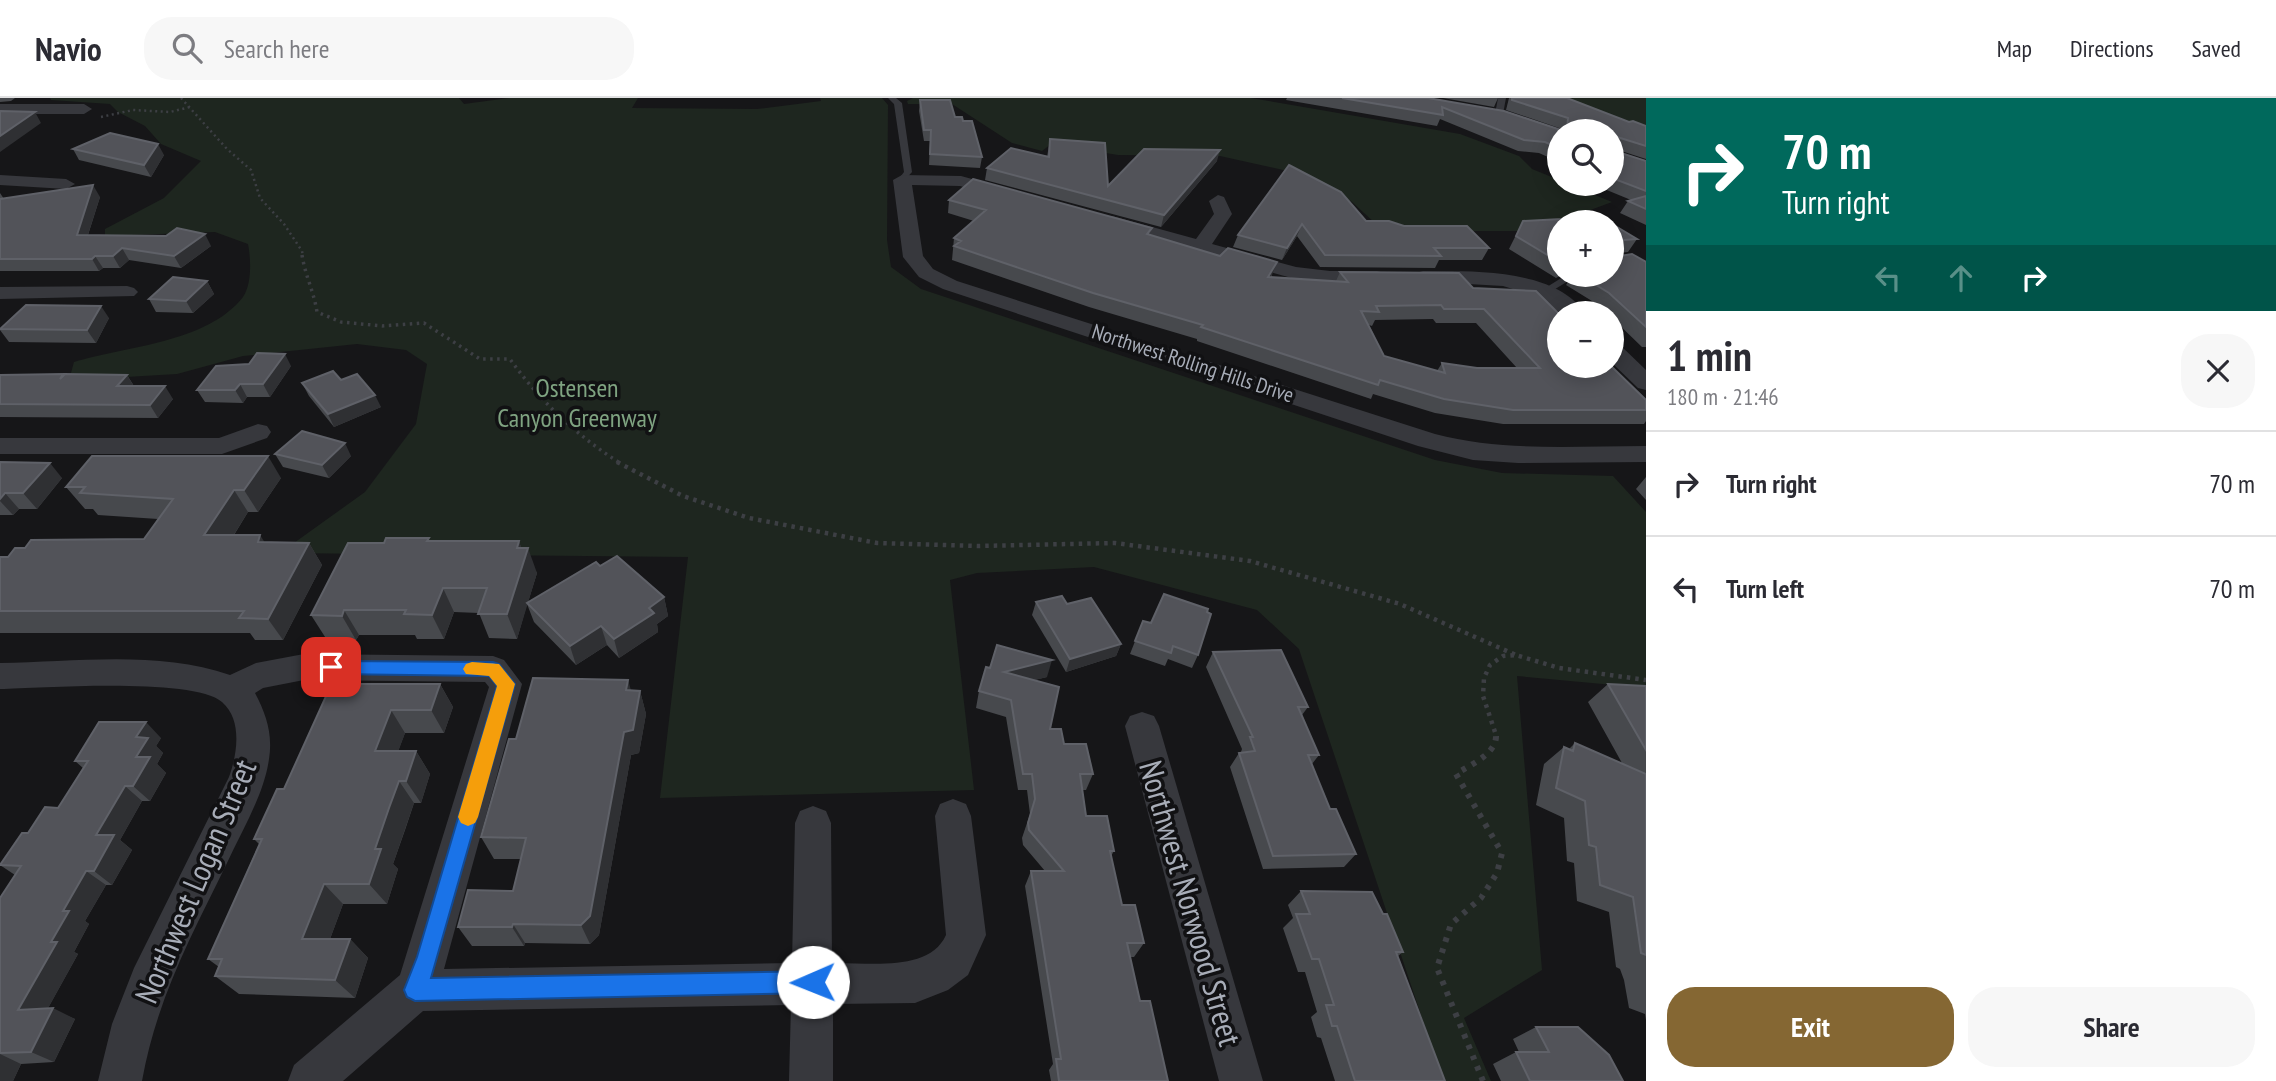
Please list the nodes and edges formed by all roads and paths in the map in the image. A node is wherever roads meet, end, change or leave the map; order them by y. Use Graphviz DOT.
graph roads {
  1 [pos="181,98"];
  2 [pos="892,98"];
  3 [pos="190,107"];
  4 [pos="0,109"];
  5 [pos="84,109"];
  6 [pos="0,180"];
  7 [pos="902,180"];
  8 [pos="66,184"];
  9 [pos="1023,198"];
  10 [pos="1219,201"];
  11 [pos="1087,216"];
  12 [pos="1199,247"];
  13 [pos="1553,287"];
  14 [pos="127,292"];
  15 [pos="1544,292"];
  16 [pos="1557,301"];
  17 [pos="3,302"];
  18 [pos="1624,362"];
  19 [pos="1646,383"];
  20 [pos="258,432"];
  21 [pos="0,446"];
  22 [pos="1646,454"];
  23 [pos="1516,655"];
  24 [pos="0,676"];
  25 [pos="1646,680"];
  26 [pos="229,689"];
  27 [pos="1142,726"];
  28 [pos="953,817"];
  29 [pos="813,823"];
  30 [pos="813,982"];
  31 [pos="415,990"];
  32 [pos="120,1081"];
  33 [pos="310,1081"];
  34 [pos="811,1081"];
  35 [pos="1241,1081"];
  36 [pos="1483,1081"];
  1 -- 3 [label="path"];
  2 -- 7 [label="lane, Northwest Rolling Hills Drive"];
  3 -- 5 [label="path"];
  3 -- 23 [label="path"];
  4 -- 5 [label="street"];
  6 -- 8 [label="street"];
  7 -- 9 [label="street"];
  7 -- 22 [label="street, Northwest Rolling Hills Drive"];
  10 -- 12 [label="street"];
  11 -- 12 [label="street"];
  12 -- 15 [label="street"];
  13 -- 15 [label="lane"];
  14 -- 17 [label="street"];
  15 -- 16 [label="street"];
  18 -- 19 [label="street"];
  20 -- 21 [label="street"];
  23 -- 25 [label="path"];
  23 -- 36 [label="path"];
  24 -- 26 [label="street"];
  26 -- 31 [label="street"];
  26 -- 32 [label="street, Northwest Logan Street"];
  27 -- 35 [label="street, Northwest Norwood Street"];
  28 -- 30 [label="street"];
  29 -- 30 [label="street"];
  30 -- 31 [label="street"];
  30 -- 34 [label="street"];
  31 -- 33 [label="street"];
}
